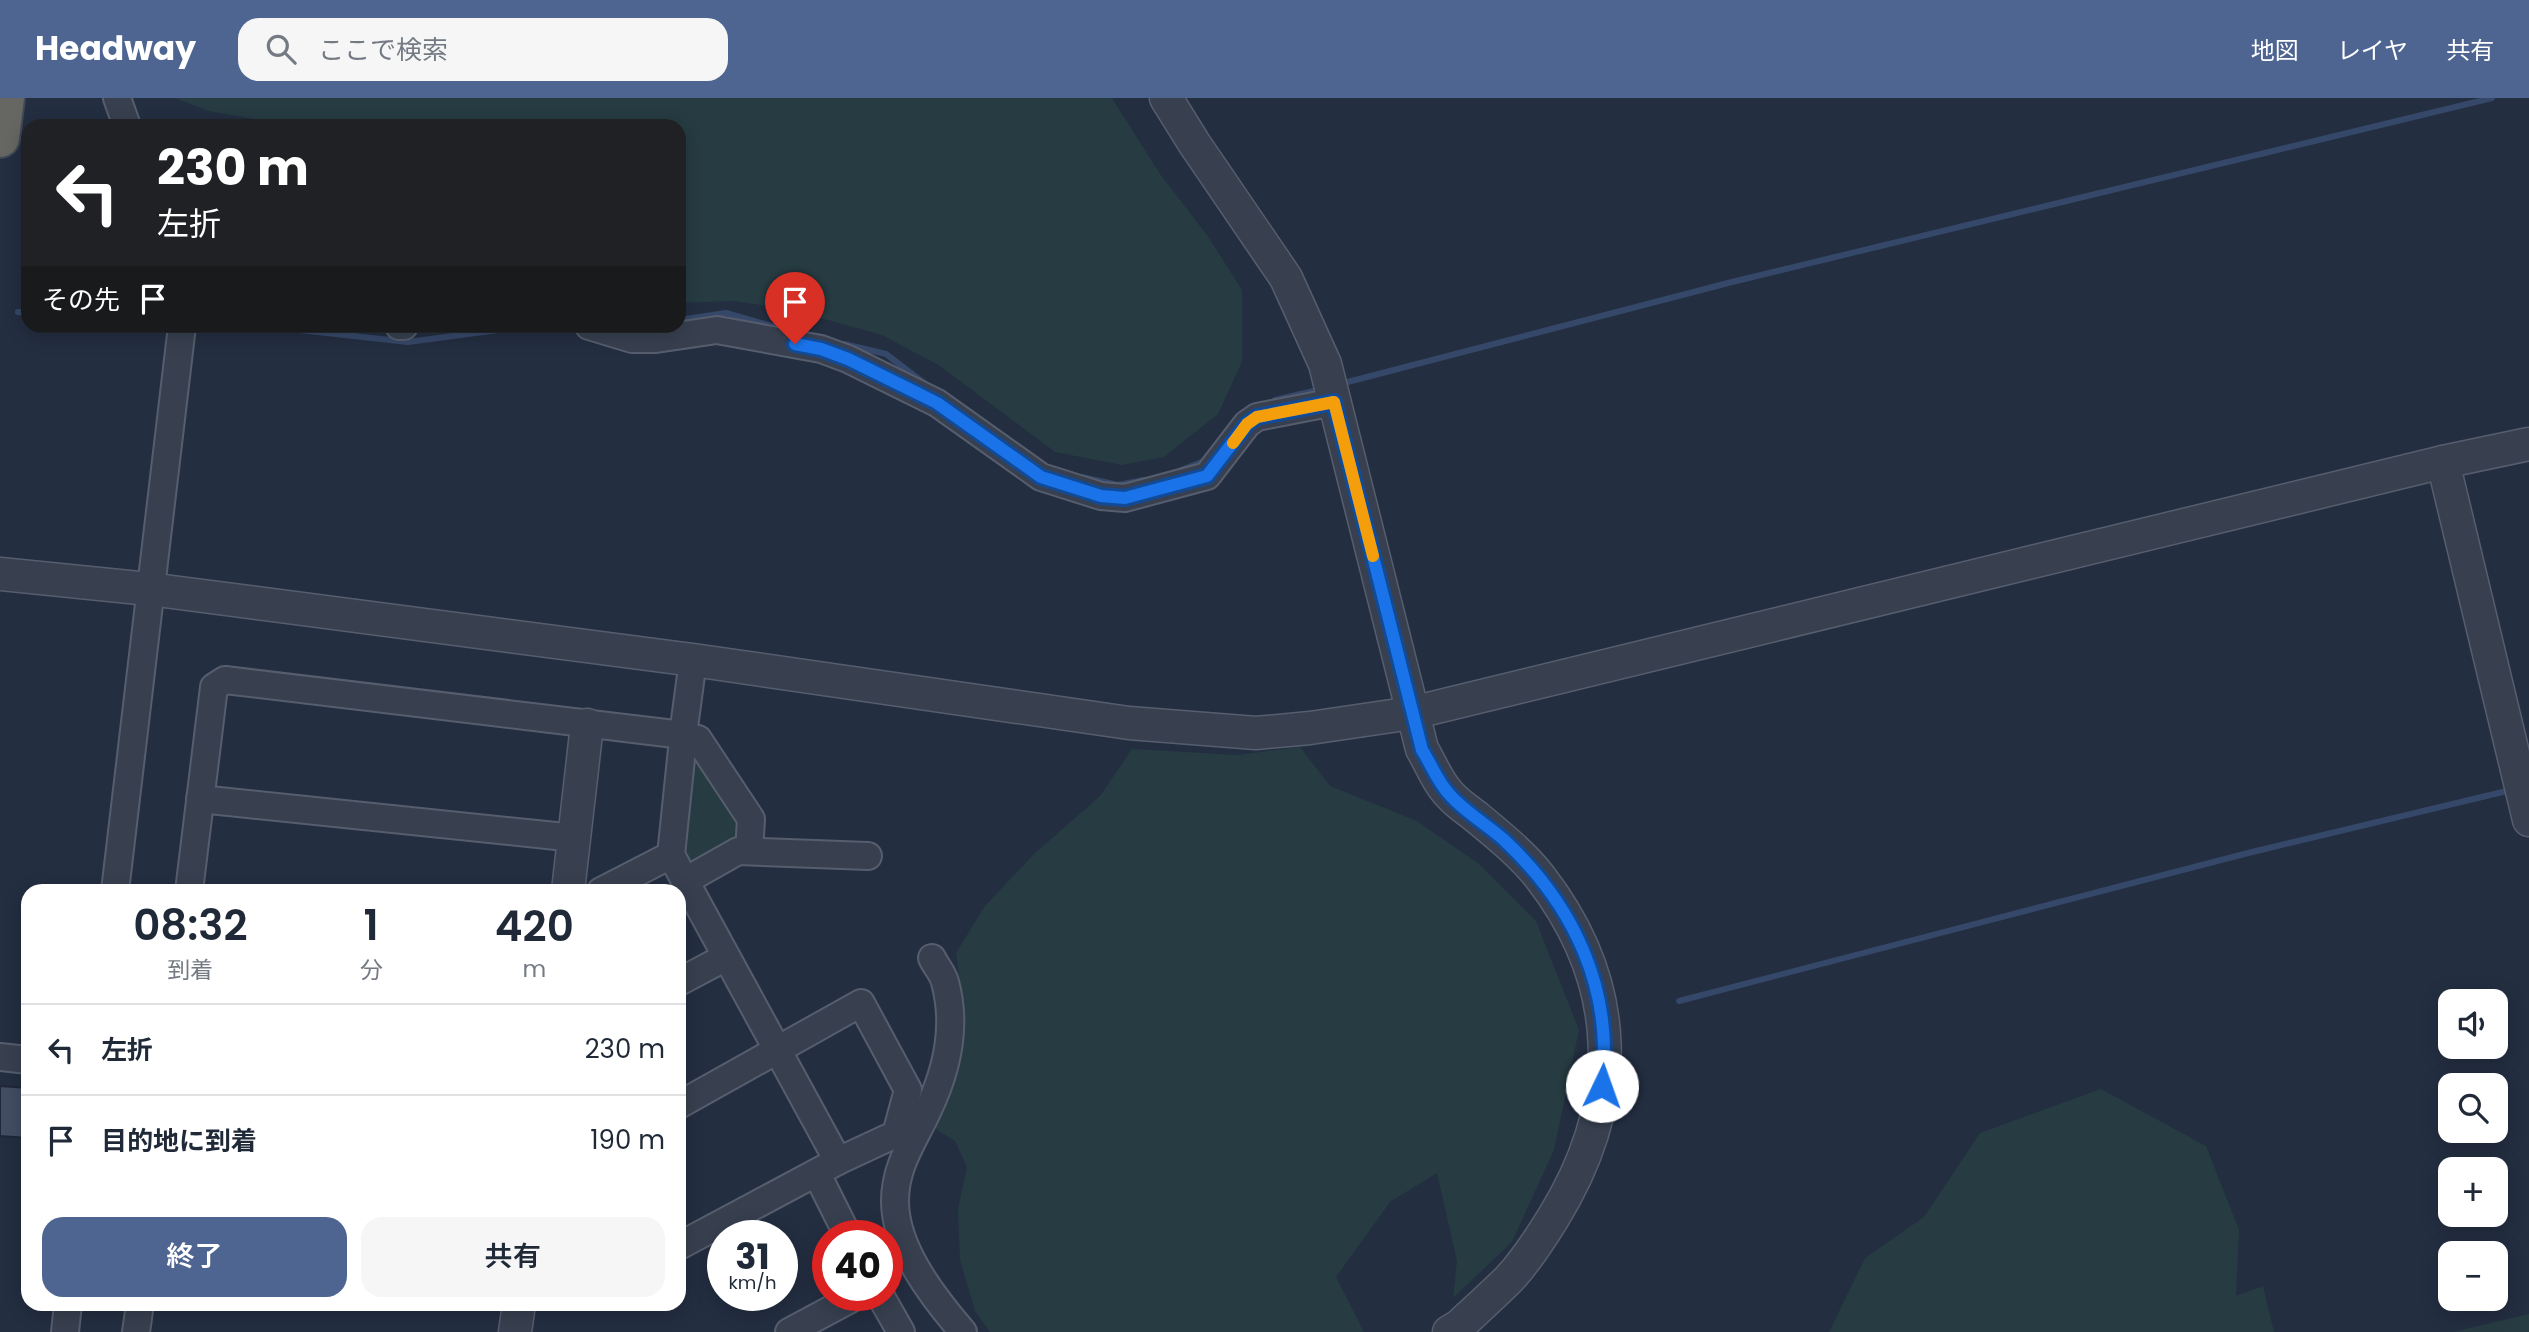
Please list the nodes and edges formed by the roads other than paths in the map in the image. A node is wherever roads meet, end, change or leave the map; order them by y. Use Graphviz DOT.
graph roads {
  1 [pos="5,98"];
  2 [pos="117,98"];
  3 [pos="1166,98"];
  4 [pos="124,119"];
  5 [pos="0,138"];
  6 [pos="181,333"];
  7 [pos="612,333"];
  8 [pos="1332,391"];
  9 [pos="2529,444"];
  10 [pos="2443,462"];
  11 [pos="0,574"];
  12 [pos="149,589"];
  13 [pos="693,660"];
  14 [pos="1412,713"];
  15 [pos="587,724"];
  16 [pos="682,742"];
  17 [pos="200,799"];
  18 [pos="2529,820"];
  19 [pos="575,838"];
  20 [pos="749,851"];
  21 [pos="671,855"];
  22 [pos="867,856"];
  23 [pos="685,881"];
  24 [pos="116,884"];
  25 [pos="190,884"];
  26 [pos="569,884"];
  27 [pos="615,884"];
  28 [pos="726,957"];
  29 [pos="932,958"];
  30 [pos="686,978"];
  31 [pos="778,1051"];
  32 [pos="0,1056"];
  33 [pos="21,1059"];
  34 [pos="686,1101"];
  35 [pos="827,1167"];
  36 [pos="843,1220"];
  37 [pos="686,1242"];
  38 [pos="67,1311"];
  39 [pos="138,1311"];
  40 [pos="518,1311"];
  41 [pos="828,1311"];
  42 [pos="889,1311"];
  43 [pos="65,1332"];
  44 [pos="136,1332"];
  45 [pos="515,1332"];
  46 [pos="789,1332"];
  47 [pos="901,1332"];
  48 [pos="963,1332"];
  49 [pos="1449,1332"];
  1 -- 5 [label="highway"];
  2 -- 4 [label="street"];
  3 -- 8 [label="street"];
  6 -- 12 [label="street"];
  7 -- 8 [label="street"];
  8 -- 14 [label="street"];
  9 -- 10 [label="street"];
  10 -- 14 [label="street"];
  10 -- 18 [label="street"];
  11 -- 12 [label="street"];
  12 -- 13 [label="street"];
  12 -- 24 [label="street"];
  13 -- 14 [label="street"];
  13 -- 16 [label="street"];
  14 -- 49 [label="street"];
  15 -- 16 [label="street"];
  15 -- 17 [label="street"];
  15 -- 19 [label="street"];
  16 -- 20 [label="street"];
  16 -- 21 [label="street"];
  17 -- 19 [label="street"];
  17 -- 25 [label="street"];
  19 -- 26 [label="street"];
  20 -- 22 [label="street"];
  20 -- 23 [label="street"];
  21 -- 23 [label="street"];
  21 -- 27 [label="street"];
  23 -- 28 [label="street"];
  28 -- 30 [label="street"];
  28 -- 31 [label="street"];
  29 -- 48 [label="street"];
  31 -- 34 [label="street"];
  31 -- 35 [label="street"];
  31 -- 35 [label="street"];
  32 -- 33 [label="street"];
  35 -- 36 [label="street"];
  35 -- 37 [label="street"];
  38 -- 43 [label="street"];
  39 -- 44 [label="street"];
  40 -- 45 [label="street"];
  41 -- 46 [label="street"];
  42 -- 47 [label="street"];
}
